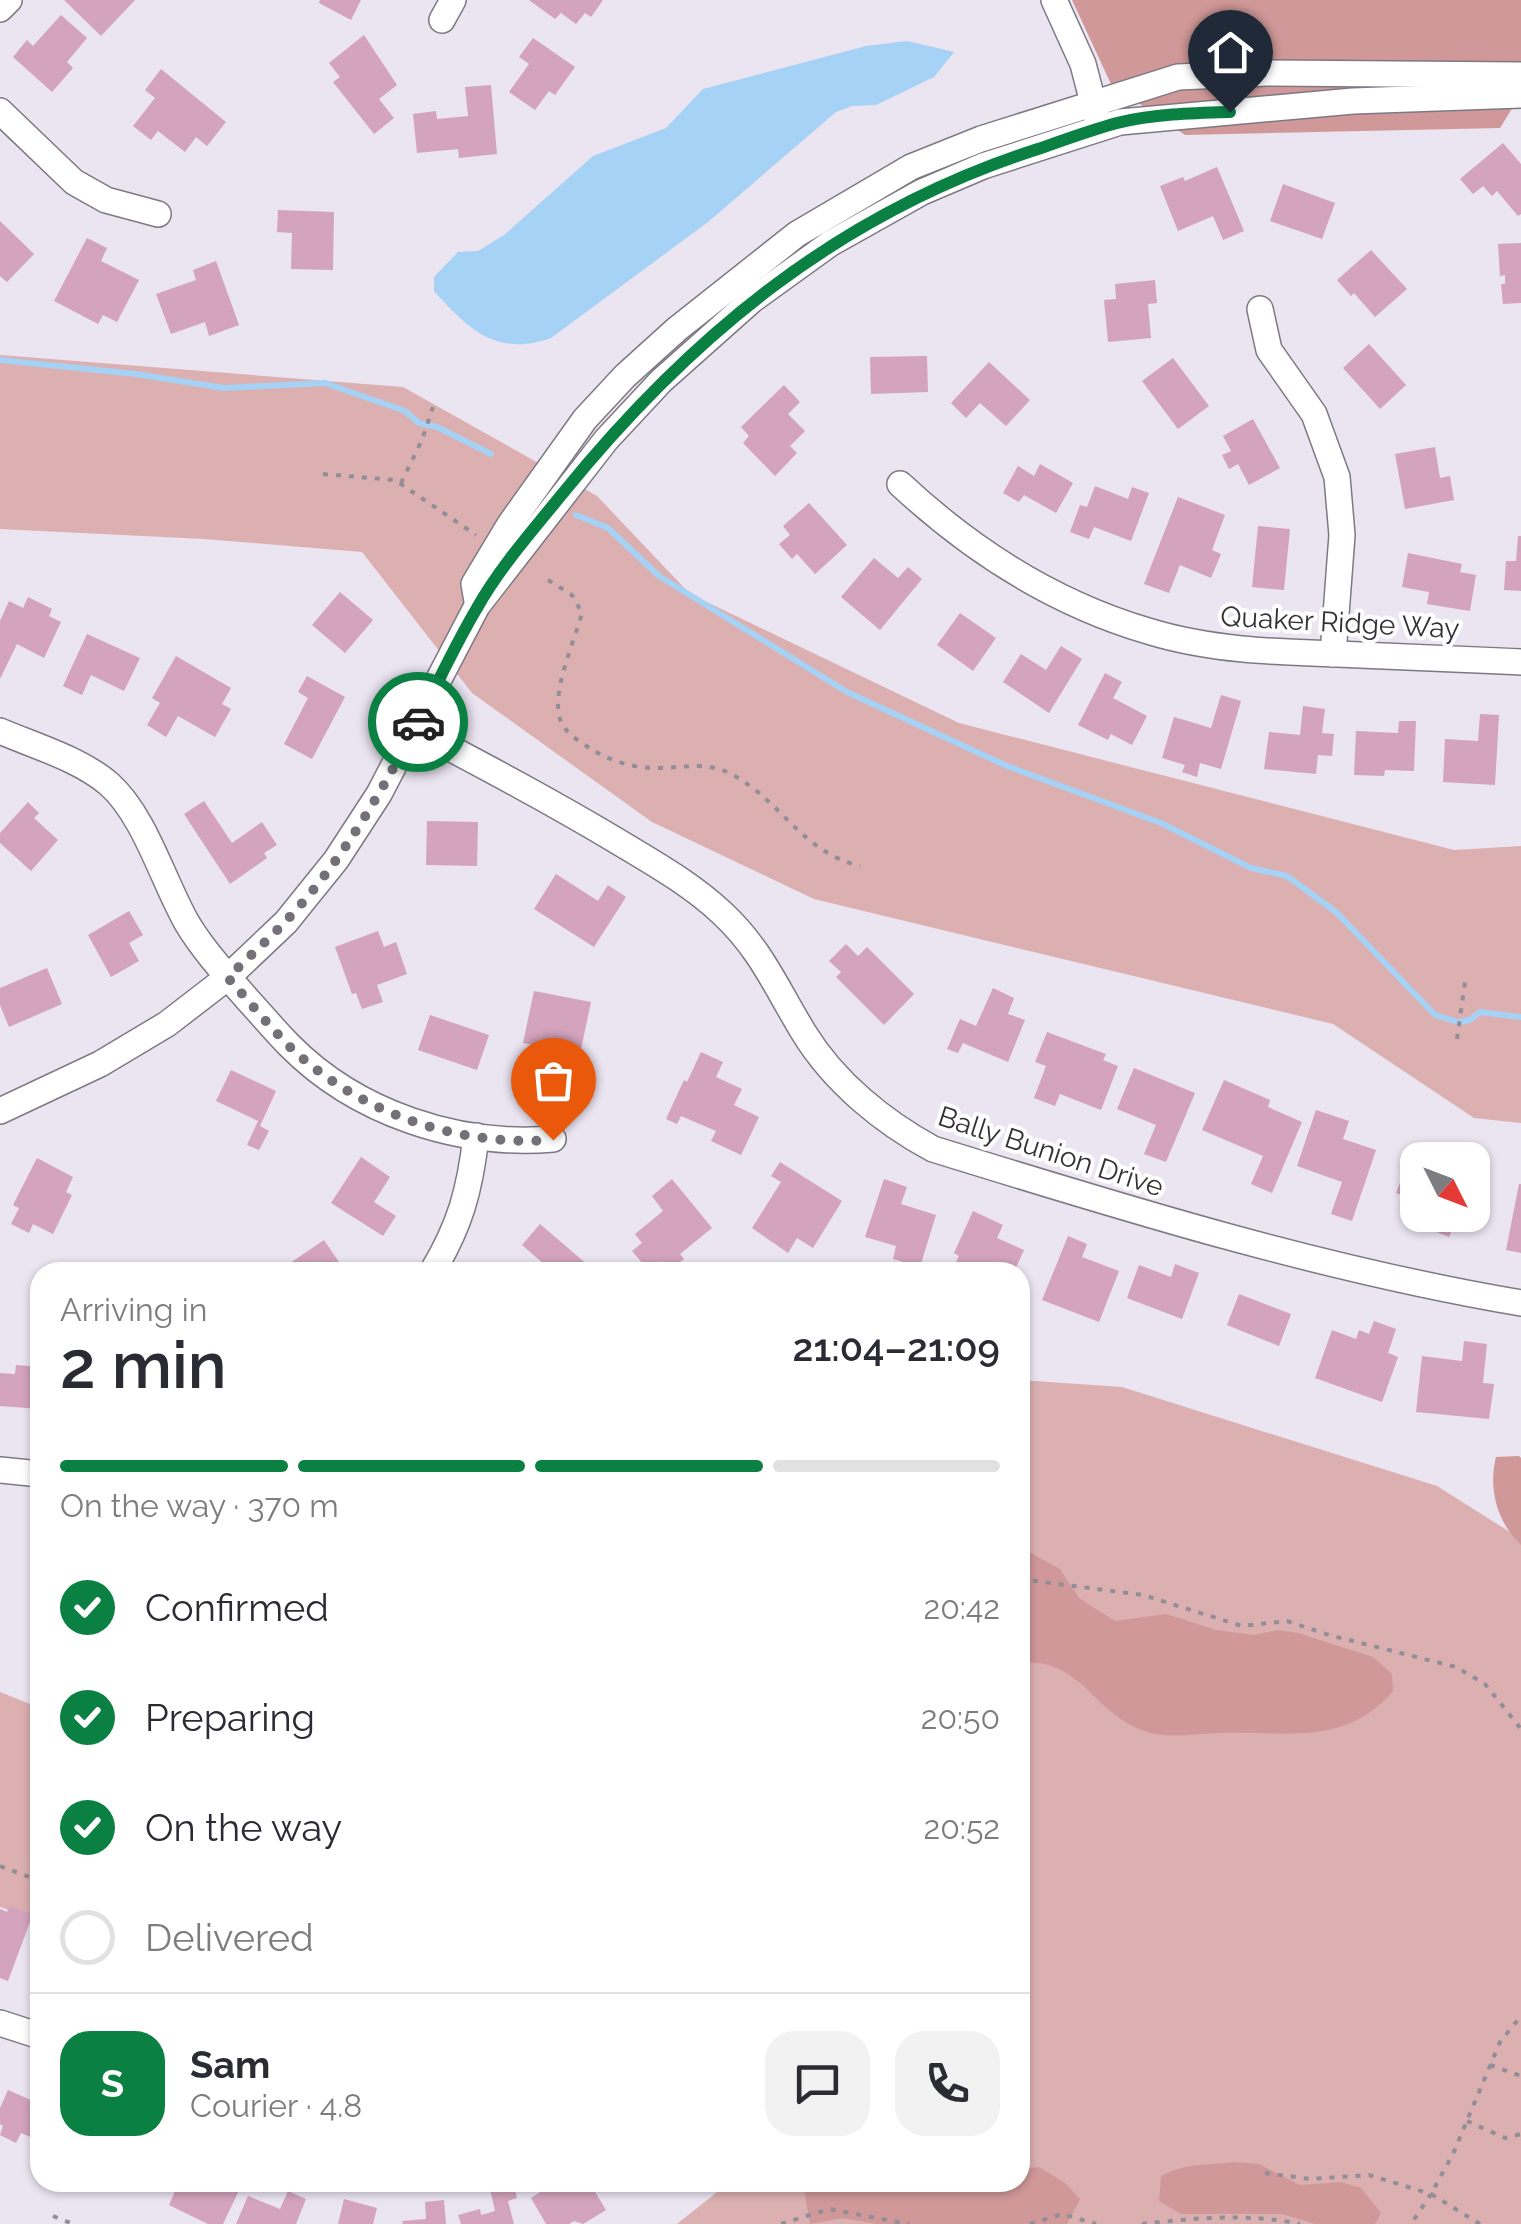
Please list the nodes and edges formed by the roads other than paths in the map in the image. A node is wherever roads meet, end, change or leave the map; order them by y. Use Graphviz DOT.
graph roads {
  1 [pos="8,0"];
  2 [pos="1054,0"];
  3 [pos="0,9"];
  4 [pos="1521,75"];
  5 [pos="1521,96"];
  6 [pos="1092,102"];
  7 [pos="0,112"];
  8 [pos="1102,128"];
  9 [pos="158,214"];
  10 [pos="1260,309"];
  11 [pos="900,484"];
  12 [pos="478,606"];
  13 [pos="1333,654"];
  14 [pos="1521,662"];
  15 [pos="414,729"];
  16 [pos="0,731"];
  17 [pos="228,978"];
  18 [pos="0,1111"];
  19 [pos="476,1136"];
  20 [pos="553,1140"];
  21 [pos="438,1262"];
  22 [pos="1521,1303"];
  23 [pos="0,1470"];
  24 [pos="30,1473"];
  25 [pos="0,2023"];
  26 [pos="30,2033"];
  1 -- 3 [label="street"];
  2 -- 6 [label="street"];
  4 -- 6 [label="street"];
  5 -- 8 [label="street"];
  6 -- 8 [label="street"];
  6 -- 12 [label="street"];
  7 -- 9 [label="street"];
  8 -- 12 [label="street"];
  10 -- 13 [label="street"];
  11 -- 13 [label="street, Quaker Ridge Way"];
  12 -- 15 [label="street"];
  13 -- 14 [label="street, Quaker Ridge Way"];
  15 -- 17 [label="street"];
  15 -- 22 [label="street, Bally Bunion Drive"];
  16 -- 17 [label="street"];
  17 -- 18 [label="street"];
  17 -- 19 [label="street"];
  19 -- 20 [label="street"];
  19 -- 21 [label="street"];
  23 -- 24 [label="street"];
  25 -- 26 [label="street"];
}
